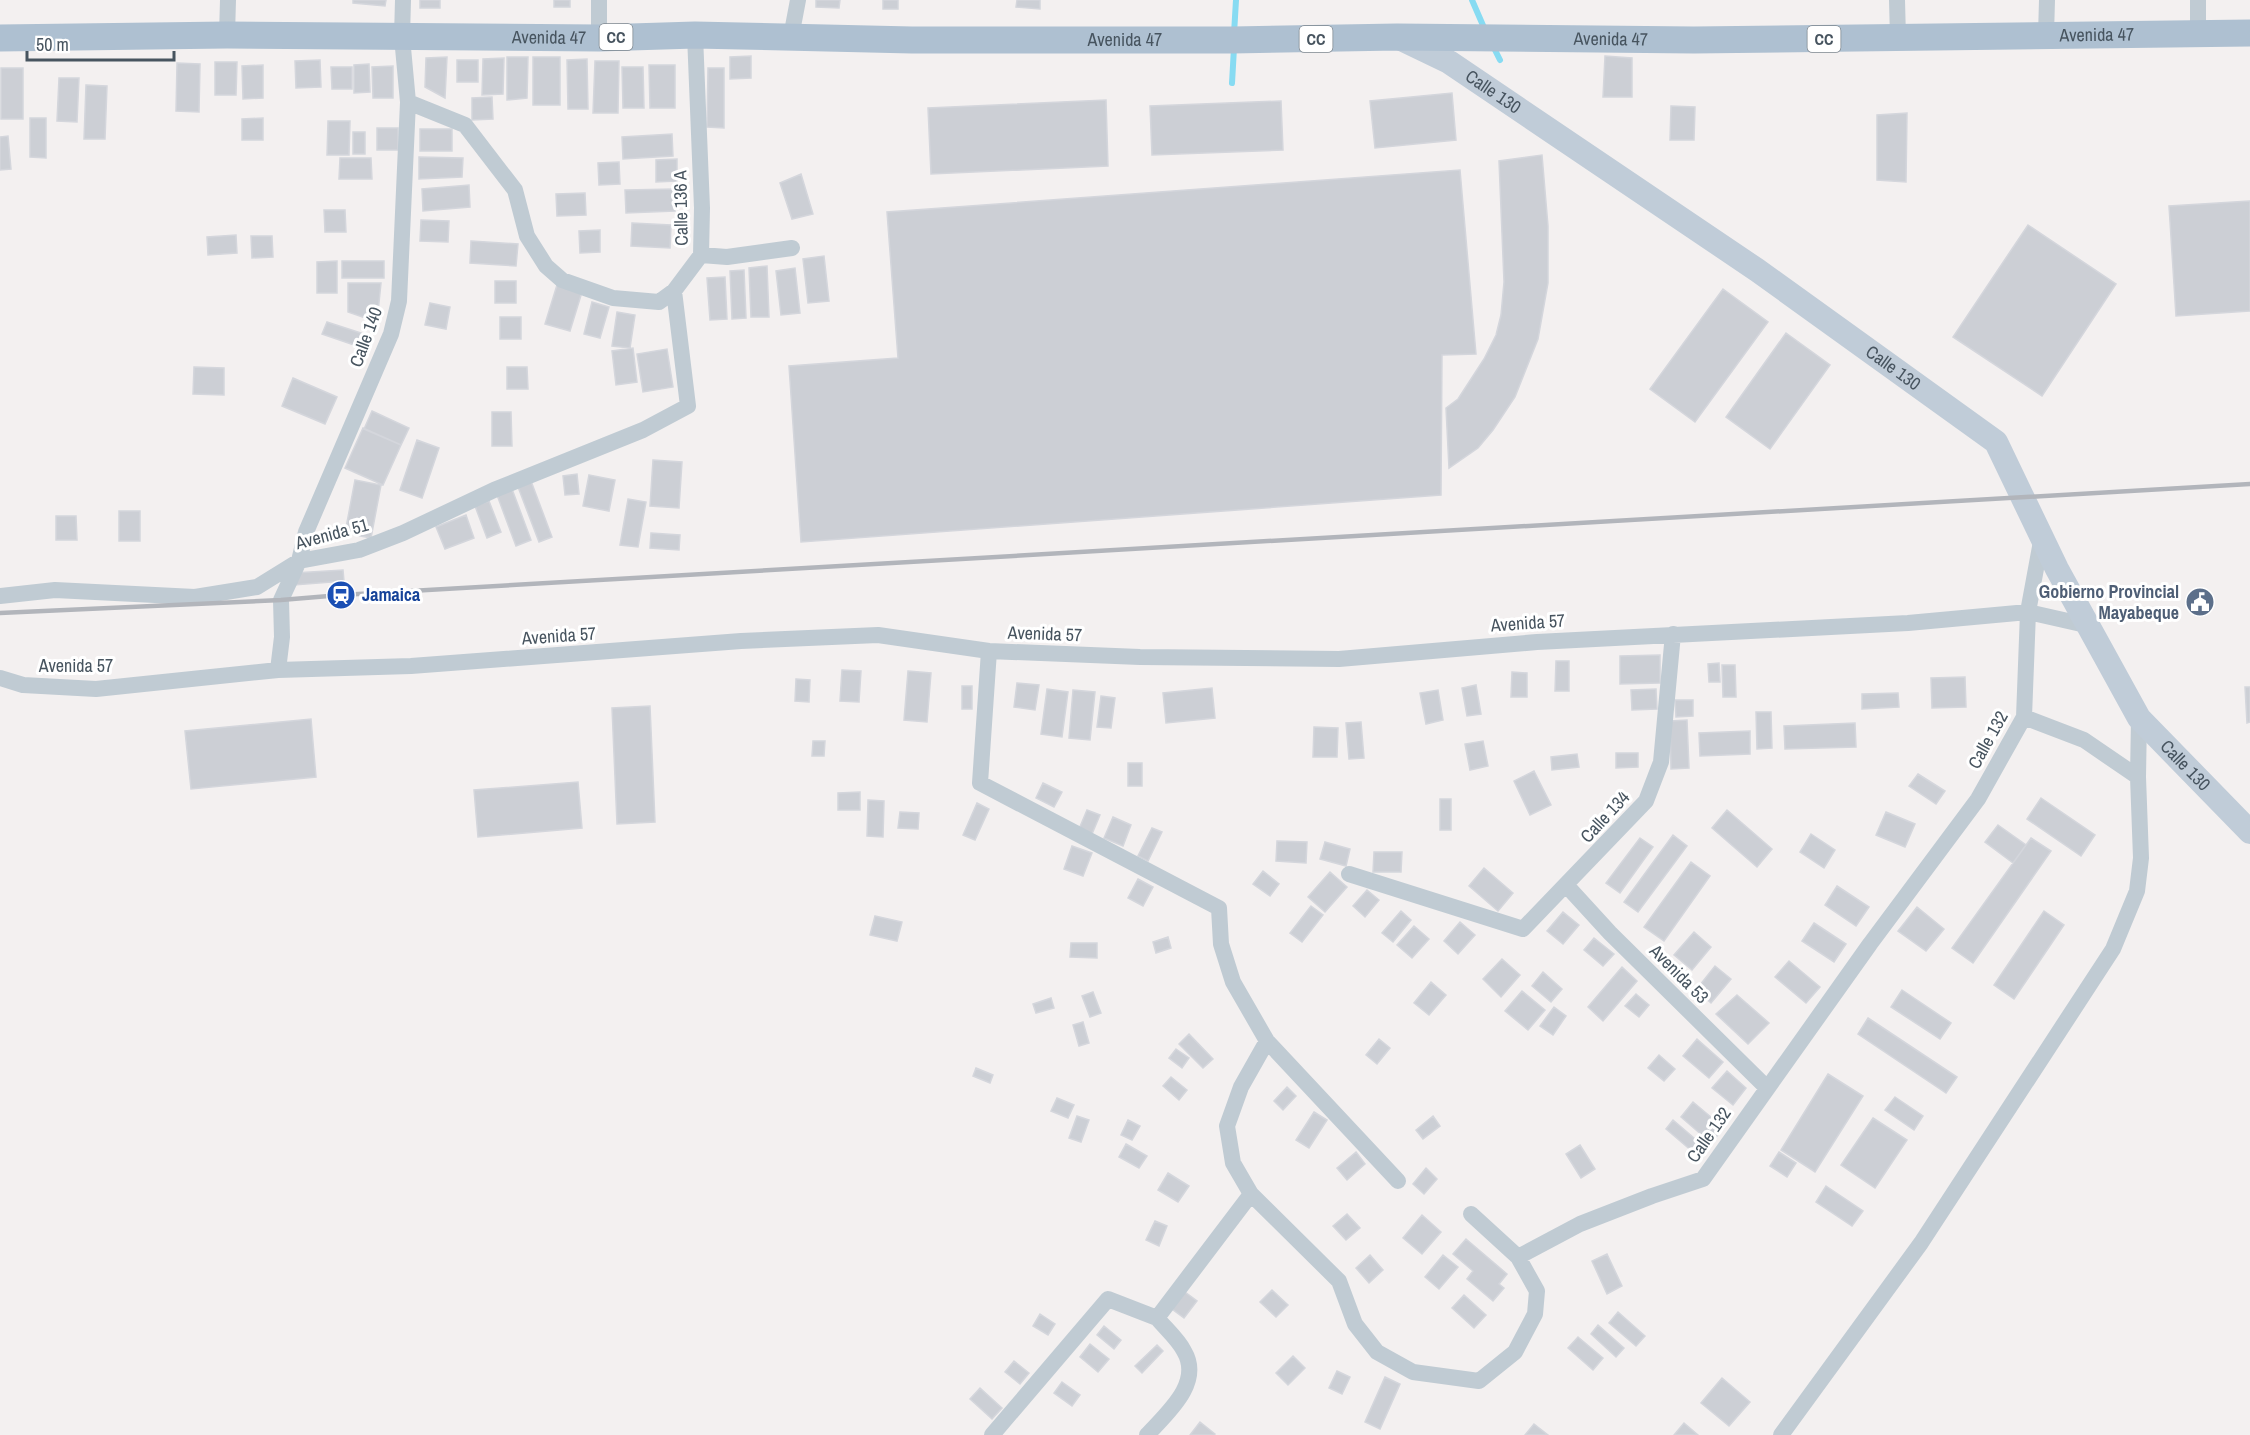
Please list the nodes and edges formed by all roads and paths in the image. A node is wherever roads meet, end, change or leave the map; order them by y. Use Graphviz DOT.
graph roads {
  1 [pos="228,0"];
  2 [pos="403,0"];
  3 [pos="599,0"];
  4 [pos="798,0"];
  5 [pos="1897,0"];
  6 [pos="2047,0"];
  7 [pos="2198,0"];
  8 [pos="2198,33"];
  9 [pos="2250,33"];
  10 [pos="227,35"];
  11 [pos="695,35"];
  12 [pos="2046,35"];
  13 [pos="402,37"];
  14 [pos="791,37"];
  15 [pos="1397,37"];
  16 [pos="0,38"];
  17 [pos="599,38"];
  18 [pos="1899,38"];
  19 [pos="408,102"];
  20 [pos="792,248"];
  21 [pos="701,255"];
  22 [pos="674,291"];
  23 [pos="2042,535"];
  24 [pos="299,561"];
  25 [pos="0,596"];
  26 [pos="2028,612"];
  27 [pos="2090,626"];
  28 [pos="1673,634"];
  29 [pos="989,651"];
  30 [pos="278,670"];
  31 [pos="0,678"];
  32 [pos="2024,717"];
  33 [pos="2139,718"];
  34 [pos="2138,777"];
  35 [pos="2250,832"];
  36 [pos="1349,874"];
  37 [pos="1566,886"];
  38 [pos="1267,1041"];
  39 [pos="1767,1088"];
  40 [pos="1398,1181"];
  41 [pos="1251,1194"];
  42 [pos="1471,1214"];
  43 [pos="1518,1257"];
  44 [pos="1157,1318"];
  45 [pos="992,1435"];
  46 [pos="1148,1435"];
  47 [pos="1781,1435"];
  1 -- 10 [label="street"];
  2 -- 13 [label="street, Calle 140"];
  3 -- 17 [label="street"];
  4 -- 14 [label="street"];
  5 -- 18 [label="street"];
  6 -- 12 [label="street"];
  7 -- 8 [label="street"];
  8 -- 9 [label="main road, Avenida 47 / CC"];
  8 -- 12 [label="main road, Avenida 47 / CC"];
  10 -- 13 [label="main road, Avenida 47 / CC"];
  10 -- 16 [label="main road, Avenida 47 / CC"];
  11 -- 14 [label="main road, Avenida 47 / CC"];
  11 -- 17 [label="main road, Avenida 47 / CC"];
  11 -- 21 [label="street, Calle 136 A"];
  12 -- 18 [label="main road, Avenida 47 / CC"];
  13 -- 17 [label="main road, Avenida 47 / CC"];
  13 -- 19 [label="street, Calle 140"];
  14 -- 15 [label="main road, Avenida 47 / CC"];
  15 -- 18 [label="main road, Avenida 47 / CC"];
  15 -- 23 [label="main road, Calle 130"];
  19 -- 22 [label="street"];
  19 -- 24 [label="street, Calle 140"];
  20 -- 21 [label="street"];
  21 -- 22 [label="street, Calle 136 A"];
  22 -- 24 [label="street, Avenida 51"];
  23 -- 26 [label="street, Calle 132"];
  23 -- 27 [label="main road, Calle 130"];
  24 -- 25 [label="street, Avenida 51"];
  24 -- 30 [label="street, Calle 140"];
  26 -- 27 [label="street, Avenida 57"];
  26 -- 28 [label="street, Avenida 57"];
  26 -- 32 [label="street, Calle 132"];
  27 -- 33 [label="main road, Calle 130"];
  28 -- 29 [label="street, Avenida 57"];
  28 -- 37 [label="street, Calle 134"];
  29 -- 30 [label="street, Avenida 57"];
  29 -- 38 [label="street"];
  30 -- 31 [label="street, Avenida 57"];
  32 -- 34 [label="street"];
  32 -- 39 [label="street, Calle 132"];
  33 -- 34 [label="street"];
  33 -- 35 [label="main road, Calle 130"];
  34 -- 47 [label="street"];
  36 -- 37 [label="street, Calle 134"];
  37 -- 39 [label="street, Avenida 53"];
  38 -- 40 [label="street"];
  38 -- 41 [label="street"];
  39 -- 43 [label="street, Calle 132"];
  41 -- 43 [label="street"];
  41 -- 44 [label="street"];
  42 -- 43 [label="street"];
  44 -- 45 [label="street"];
  44 -- 46 [label="street"];
}
